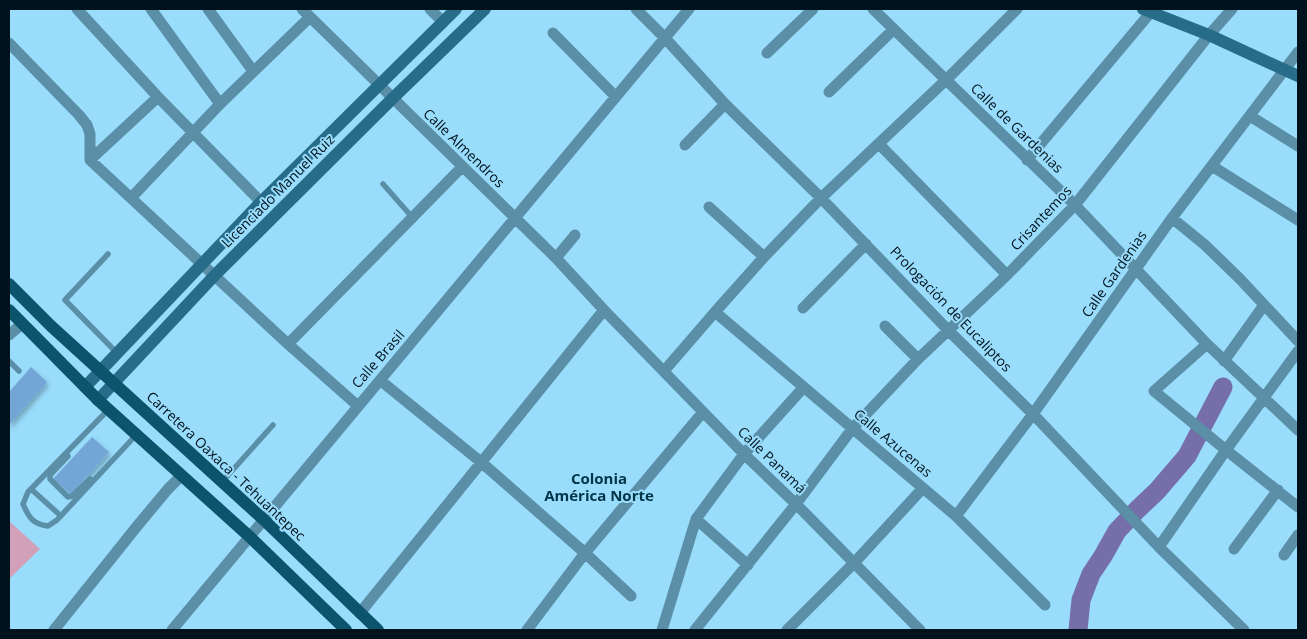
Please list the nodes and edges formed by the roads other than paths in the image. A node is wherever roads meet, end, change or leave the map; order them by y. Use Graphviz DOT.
graph roads {
  1 [pos="76,9"];
  2 [pos="151,9"];
  3 [pos="208,9"];
  4 [pos="430,9"];
  5 [pos="456,9"];
  6 [pos="486,9"];
  7 [pos="636,9"];
  8 [pos="689,9"];
  9 [pos="813,9"];
  10 [pos="873,9"];
  11 [pos="1017,9"];
  12 [pos="1232,9"];
  13 [pos="1147,10"];
  14 [pos="306,13"];
  15 [pos="443,22"];
  16 [pos="894,29"];
  17 [pos="553,33"];
  18 [pos="1209,36"];
  19 [pos="665,38"];
  20 [pos="9,43"];
  21 [pos="1298,52"];
  22 [pos="767,53"];
  23 [pos="1284,70"];
  24 [pos="253,72"];
  25 [pos="1298,76"];
  26 [pos="946,80"];
  27 [pos="379,85"];
  28 [pos="829,92"];
  29 [pos="158,97"];
  30 [pos="616,97"];
  31 [pos="392,99"];
  32 [pos="220,104"];
  33 [pos="725,104"];
  34 [pos="1250,116"];
  35 [pos="192,132"];
  36 [pos="878,144"];
  37 [pos="685,145"];
  38 [pos="1298,146"];
  39 [pos="90,160"];
  40 [pos="1027,160"];
  41 [pos="1212,166"];
  42 [pos="462,167"];
  43 [pos="383,184"];
  44 [pos="131,198"];
  45 [pos="821,198"];
  46 [pos="261,202"];
  47 [pos="1075,206"];
  48 [pos="709,207"];
  49 [pos="412,217"];
  50 [pos="516,218"];
  51 [pos="1172,218"];
  52 [pos="1298,220"];
  53 [pos="575,235"];
  54 [pos="866,244"];
  55 [pos="108,254"];
  56 [pos="764,257"];
  57 [pos="556,258"];
  58 [pos="202,264"];
  59 [pos="1136,269"];
  60 [pos="215,275"];
  61 [pos="1007,275"];
  62 [pos="9,284"];
  63 [pos="9,305"];
  64 [pos="1264,305"];
  65 [pos="803,308"];
  66 [pos="9,310"];
  67 [pos="604,310"];
  68 [pos="715,312"];
  69 [pos="22,324"];
  70 [pos="51,326"];
  71 [pos="885,326"];
  72 [pos="948,330"];
  73 [pos="9,335"];
  74 [pos="1298,341"];
  75 [pos="288,344"];
  76 [pos="1207,344"];
  77 [pos="1298,351"];
  78 [pos="117,354"];
  79 [pos="918,359"];
  80 [pos="9,361"];
  81 [pos="1224,361"];
  82 [pos="101,370"];
  83 [pos="19,371"];
  84 [pos="664,371"];
  85 [pos="381,381"];
  86 [pos="114,383"];
  87 [pos="85,387"];
  88 [pos="803,388"];
  89 [pos="1264,399"];
  90 [pos="98,400"];
  91 [pos="358,406"];
  92 [pos="109,409"];
  93 [pos="703,412"];
  94 [pos="1033,414"];
  95 [pos="273,426"];
  96 [pos="852,429"];
  97 [pos="1298,430"];
  98 [pos="137,434"];
  99 [pos="82,436"];
  100 [pos="1226,450"];
  101 [pos="744,454"];
  102 [pos="481,462"];
  103 [pos="106,467"];
  104 [pos="181,476"];
  105 [pos="222,482"];
  106 [pos="923,488"];
  107 [pos="31,489"];
  108 [pos="1278,490"];
  109 [pos="796,504"];
  110 [pos="1298,507"];
  111 [pos="61,516"];
  112 [pos="956,516"];
  113 [pos="696,519"];
  114 [pos="264,520"];
  115 [pos="1298,536"];
  116 [pos="250,537"];
  117 [pos="1158,547"];
  118 [pos="1234,549"];
  119 [pos="585,553"];
  120 [pos="1284,555"];
  121 [pos="854,564"];
  122 [pos="748,565"];
  123 [pos="631,596"];
  124 [pos="1046,604"];
  125 [pos="360,613"];
  126 [pos="54,630"];
  127 [pos="172,630"];
  128 [pos="346,630"];
  129 [pos="378,630"];
  130 [pos="527,630"];
  131 [pos="662,630"];
  132 [pos="695,630"];
  133 [pos="787,630"];
  134 [pos="920,630"];
  135 [pos="1244,630"];
  1 -- 29 [label="street"];
  2 -- 32 [label="street"];
  3 -- 24 [label="street"];
  4 -- 15 [label="street"];
  5 -- 15 [label="street, Licenciado Manuel Ruiz"];
  6 -- 31 [label="street, Licenciado Manuel Ruiz"];
  7 -- 19 [label="street, Prologación de Eucaliptos"];
  8 -- 19 [label="street, Calle Brasil"];
  9 -- 22 [label="street"];
  10 -- 16 [label="street, Calle de Gardenias"];
  11 -- 26 [label="street"];
  12 -- 18 [label="street, Crisantemos"];
  13 -- 18 [label="street"];
  13 -- 40 [label="street"];
  14 -- 24 [label="street"];
  14 -- 27 [label="street, Calle Almendros"];
  15 -- 27 [label="street, Licenciado Manuel Ruiz"];
  16 -- 26 [label="street, Calle de Gardenias"];
  16 -- 28 [label="street"];
  17 -- 30 [label="street"];
  18 -- 23 [label="street"];
  18 -- 47 [label="street, Crisantemos"];
  19 -- 30 [label="street, Calle Brasil"];
  19 -- 33 [label="street, Prologación de Eucaliptos"];
  20 -- 39 [label="street"];
  21 -- 23 [label="street, Calle Gardenias"];
  23 -- 25 [label="street"];
  23 -- 34 [label="street, Calle Gardenias"];
  24 -- 32 [label="street"];
  26 -- 36 [label="street"];
  26 -- 40 [label="street, Calle de Gardenias"];
  27 -- 31 [label="street, Calle Almendros"];
  27 -- 46 [label="street, Licenciado Manuel Ruiz"];
  29 -- 35 [label="street"];
  29 -- 39 [label="street"];
  30 -- 50 [label="street, Calle Brasil"];
  31 -- 42 [label="street, Calle Almendros"];
  31 -- 60 [label="street, Licenciado Manuel Ruiz"];
  32 -- 35 [label="street"];
  33 -- 37 [label="street"];
  33 -- 45 [label="street, Prologación de Eucaliptos"];
  34 -- 38 [label="street"];
  34 -- 41 [label="street, Calle Gardenias"];
  35 -- 44 [label="street"];
  35 -- 46 [label="street"];
  36 -- 45 [label="street"];
  36 -- 61 [label="street"];
  39 -- 44 [label="street"];
  40 -- 47 [label="street, Calle de Gardenias"];
  41 -- 51 [label="street, Calle Gardenias"];
  41 -- 52 [label="street"];
  42 -- 49 [label="street"];
  42 -- 50 [label="street, Calle Almendros"];
  43 -- 49 [label="lane"];
  44 -- 58 [label="street"];
  45 -- 54 [label="street, Prologación de Eucaliptos"];
  45 -- 56 [label="street"];
  46 -- 58 [label="street, Licenciado Manuel Ruiz"];
  47 -- 59 [label="street, Calle de Gardenias"];
  47 -- 61 [label="street, Crisantemos"];
  48 -- 56 [label="street"];
  49 -- 75 [label="street"];
  50 -- 57 [label="street, Calle Almendros"];
  50 -- 85 [label="street, Calle Brasil"];
  51 -- 59 [label="street, Calle Gardenias"];
  51 -- 64 [label="street"];
  53 -- 57 [label="street"];
  54 -- 65 [label="street"];
  54 -- 72 [label="street, Prologación de Eucaliptos"];
  55 -- 78 [label="lane"];
  56 -- 68 [label="street"];
  57 -- 67 [label="street, Calle Almendros"];
  58 -- 60 [label="street"];
  58 -- 78 [label="street, Licenciado Manuel Ruiz"];
  59 -- 76 [label="street, Calle de Gardenias"];
  59 -- 94 [label="street, Calle Gardenias"];
  60 -- 75 [label="street"];
  60 -- 86 [label="street, Licenciado Manuel Ruiz"];
  61 -- 72 [label="street, Crisantemos"];
  62 -- 70 [label="main road"];
  63 -- 70 [label="main road"];
  64 -- 74 [label="street"];
  64 -- 81 [label="street"];
  66 -- 69 [label="main road"];
  67 -- 84 [label="street, Calle Panamá"];
  67 -- 102 [label="street"];
  68 -- 84 [label="street"];
  68 -- 88 [label="street, Calle Azucenas"];
  69 -- 73 [label="street"];
  69 -- 87 [label="main road"];
  70 -- 82 [label="main road, Carretera Oaxaca - Tehuantepec"];
  71 -- 79 [label="street"];
  72 -- 79 [label="street, Crisantemos"];
  72 -- 94 [label="street, Prologación de Eucaliptos"];
  75 -- 91 [label="street"];
  76 -- 81 [label="street, Calle de Gardenias"];
  76 -- 100 [label="street"];
  77 -- 89 [label="street"];
  78 -- 82 [label="street, Licenciado Manuel Ruiz"];
  79 -- 96 [label="street, Crisantemos"];
  80 -- 83 [label="lane"];
  81 -- 89 [label="street, Calle de Gardenias"];
  82 -- 86 [label="main road, Carretera Oaxaca - Tehuantepec"];
  82 -- 87 [label="street, Licenciado Manuel Ruiz"];
  84 -- 93 [label="street, Calle Panamá"];
  85 -- 91 [label="street, Calle Brasil"];
  85 -- 102 [label="street"];
  86 -- 90 [label="street, Licenciado Manuel Ruiz"];
  86 -- 105 [label="main road, Carretera Oaxaca - Tehuantepec"];
  87 -- 90 [label="main road"];
  88 -- 96 [label="street, Calle Azucenas"];
  88 -- 101 [label="street"];
  89 -- 97 [label="street, Calle de Gardenias"];
  89 -- 100 [label="street"];
  90 -- 92 [label="main road"];
  91 -- 114 [label="street, Calle Brasil"];
  92 -- 98 [label="main road"];
  92 -- 99 [label="lane"];
  93 -- 101 [label="street, Calle Panamá"];
  93 -- 119 [label="street"];
  94 -- 112 [label="street, Calle Gardenias"];
  94 -- 117 [label="street, Prologación de Eucaliptos"];
  95 -- 105 [label="lane"];
  96 -- 106 [label="street, Calle Azucenas"];
  96 -- 109 [label="street, Crisantemos"];
  98 -- 103 [label="lane"];
  98 -- 104 [label="main road"];
  99 -- 103 [label="lane"];
  99 -- 107 [label="lane"];
  100 -- 108 [label="street"];
  100 -- 117 [label="street"];
  101 -- 109 [label="street, Calle Panamá"];
  101 -- 113 [label="street"];
  102 -- 119 [label="street"];
  102 -- 125 [label="street"];
  103 -- 111 [label="lane"];
  104 -- 116 [label="main road"];
  104 -- 126 [label="street"];
  105 -- 114 [label="main road, Carretera Oaxaca - Tehuantepec"];
  106 -- 112 [label="street, Calle Azucenas"];
  106 -- 121 [label="street"];
  107 -- 111 [label="lane"];
  107 -- 111 [label="lane"];
  108 -- 110 [label="street"];
  108 -- 118 [label="street"];
  109 -- 121 [label="street, Calle Panamá"];
  109 -- 122 [label="street, Crisantemos"];
  112 -- 124 [label="street, Calle Azucenas"];
  113 -- 122 [label="street"];
  113 -- 131 [label="street"];
  114 -- 116 [label="street, Calle Brasil"];
  114 -- 125 [label="main road, Carretera Oaxaca - Tehuantepec"];
  115 -- 120 [label="street"];
  116 -- 127 [label="street"];
  116 -- 128 [label="main road"];
  117 -- 135 [label="street, Prologación de Eucaliptos"];
  119 -- 123 [label="street"];
  119 -- 130 [label="street"];
  121 -- 133 [label="street"];
  121 -- 134 [label="street, Calle Panamá"];
  122 -- 132 [label="street, Crisantemos"];
  125 -- 129 [label="main road, Carretera Oaxaca - Tehuantepec"];
}
